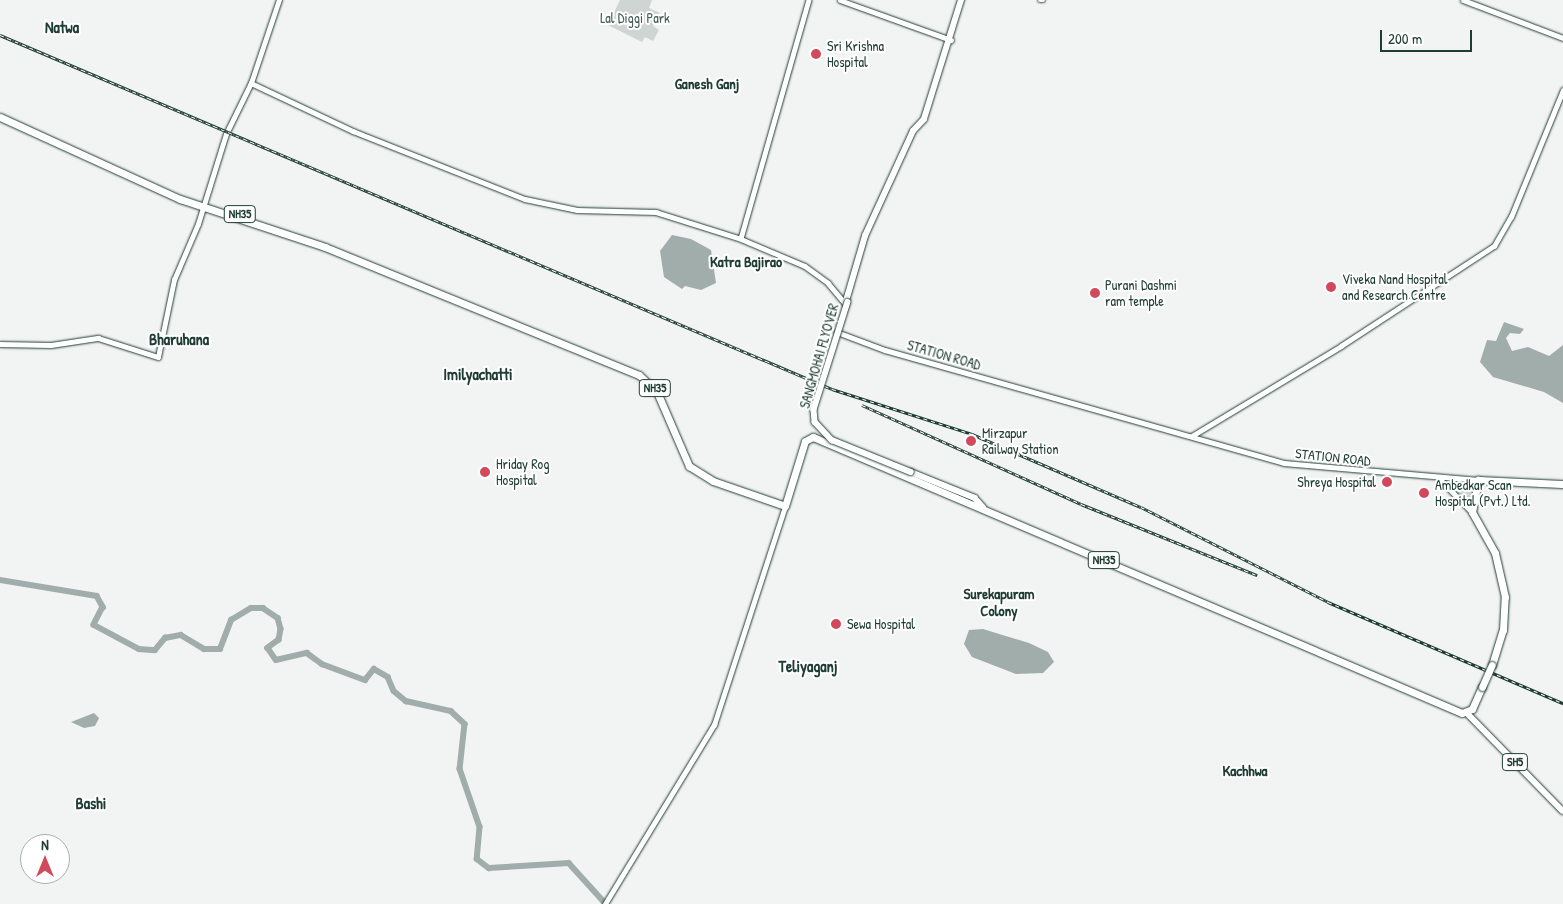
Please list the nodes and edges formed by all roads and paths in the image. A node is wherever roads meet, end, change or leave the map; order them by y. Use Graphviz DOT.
graph roads {
  1 [pos="279,0"];
  2 [pos="809,0"];
  3 [pos="840,0"];
  4 [pos="962,0"];
  5 [pos="1463,0"];
  6 [pos="1563,38"];
  7 [pos="950,40"];
  8 [pos="251,83"];
  9 [pos="1563,90"];
  10 [pos="0,115"];
  11 [pos="203,205"];
  12 [pos="741,239"];
  13 [pos="847,301"];
  14 [pos="0,344"];
  15 [pos="1192,436"];
  16 [pos="1440,479"];
  17 [pos="1478,480"];
  18 [pos="1563,484"];
  19 [pos="785,506"];
  20 [pos="983,508"];
  21 [pos="1472,512"];
  22 [pos="1468,713"];
  23 [pos="1563,811"];
  24 [pos="605,904"];
  1 -- 8 [label="street"];
  2 -- 12 [label="street"];
  3 -- 7 [label="street"];
  4 -- 7 [label="main road, SANGMOHAI FLYOVER"];
  5 -- 6 [label="street"];
  7 -- 13 [label="main road, SANGMOHAI FLYOVER"];
  8 -- 11 [label="street"];
  8 -- 12 [label="street"];
  9 -- 15 [label="street"];
  10 -- 11 [label="highway, NH35"];
  11 -- 14 [label="street"];
  11 -- 19 [label="highway, NH35"];
  12 -- 13 [label="street"];
  13 -- 15 [label="street, STATION ROAD"];
  13 -- 20 [label="main road, SANGMOHAI FLYOVER, bridge"];
  15 -- 16 [label="street, STATION ROAD"];
  16 -- 17 [label="street, STATION ROAD"];
  16 -- 21 [label="street"];
  17 -- 18 [label="highway"];
  17 -- 21 [label="highway"];
  19 -- 20 [label="highway, NH35"];
  19 -- 24 [label="street"];
  20 -- 22 [label="highway, NH35"];
  21 -- 22 [label="highway, bridge"];
  22 -- 23 [label="main road, SH5"];
}
